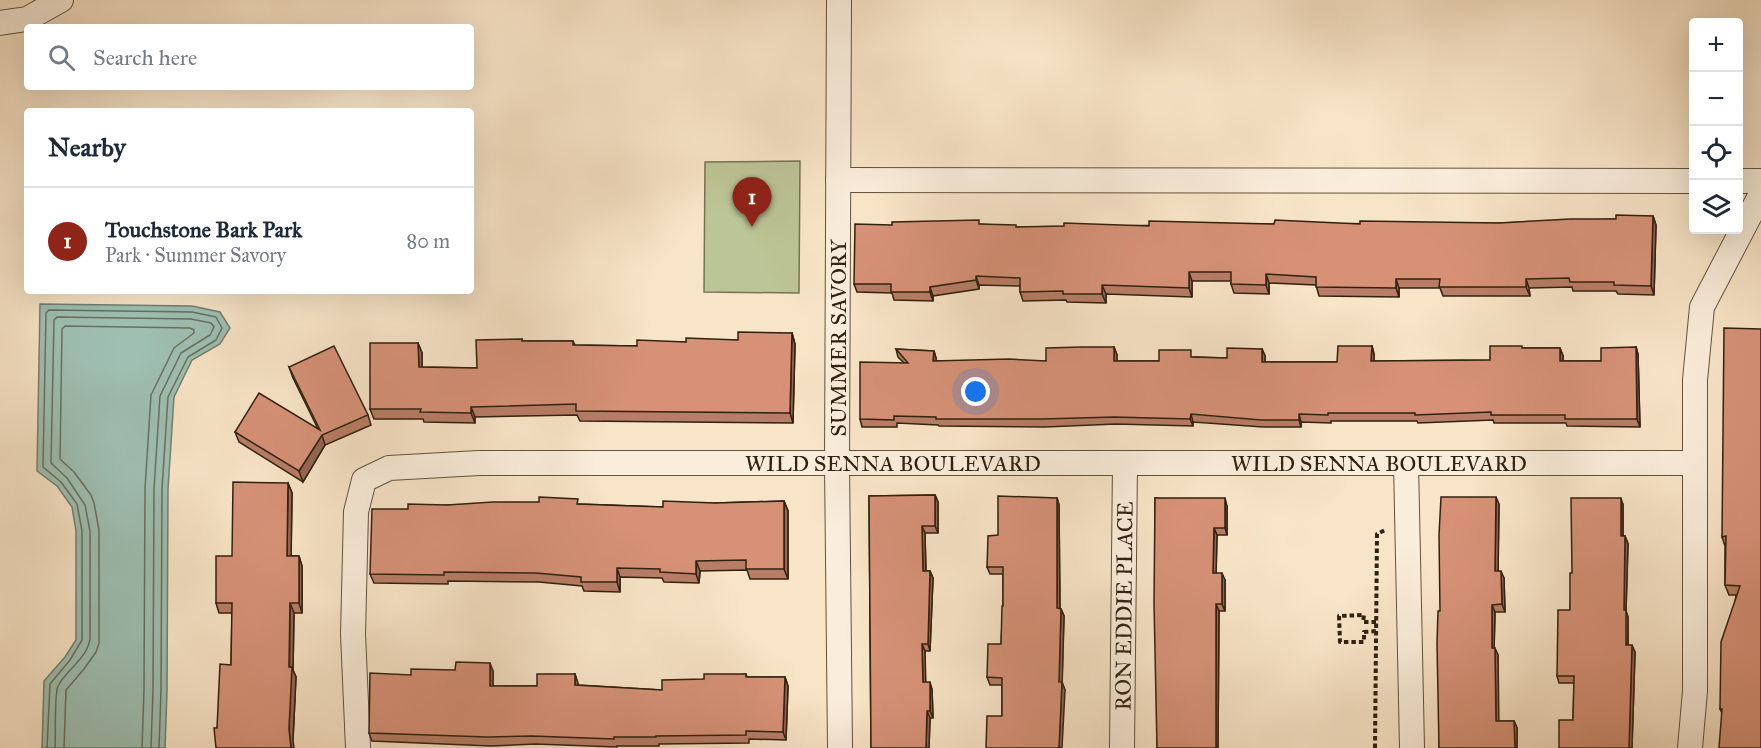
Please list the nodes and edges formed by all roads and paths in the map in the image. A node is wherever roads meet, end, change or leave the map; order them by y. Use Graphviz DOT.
graph roads {
  1 [pos="61,0"];
  2 [pos="839,0"];
  3 [pos="0,23"];
  4 [pos="838,180"];
  5 [pos="1689,181"];
  6 [pos="1743,181"];
  7 [pos="1761,181"];
  8 [pos="1761,194"];
  9 [pos="837,463"];
  10 [pos="1125,463"];
  11 [pos="1406,463"];
  12 [pos="1695,463"];
  13 [pos="1388,528"];
  14 [pos="1376,622"];
  15 [pos="1376,631"];
  16 [pos="358,748"];
  17 [pos="840,748"];
  18 [pos="1122,748"];
  19 [pos="1376,748"];
  20 [pos="1412,748"];
  21 [pos="1690,748"];
  1 -- 3 [label="street"];
  2 -- 4 [label="street, SUMMER SAVORY"];
  4 -- 5 [label="street"];
  4 -- 9 [label="street, SUMMER SAVORY"];
  6 -- 7 [label="street"];
  8 -- 12 [label="street"];
  9 -- 10 [label="street, WILD SENNA BOULEVARD"];
  9 -- 16 [label="street, WILD SENNA BOULEVARD"];
  9 -- 17 [label="street, SUMMER SAVORY"];
  10 -- 11 [label="street, WILD SENNA BOULEVARD"];
  10 -- 18 [label="street, RON EDDIE PLACE"];
  11 -- 12 [label="street, WILD SENNA BOULEVARD"];
  11 -- 20 [label="street"];
  12 -- 21 [label="street"];
  13 -- 14 [label="path"];
  14 -- 15 [label="path"];
  14 -- 15 [label="path"];
  15 -- 19 [label="path"];
}
